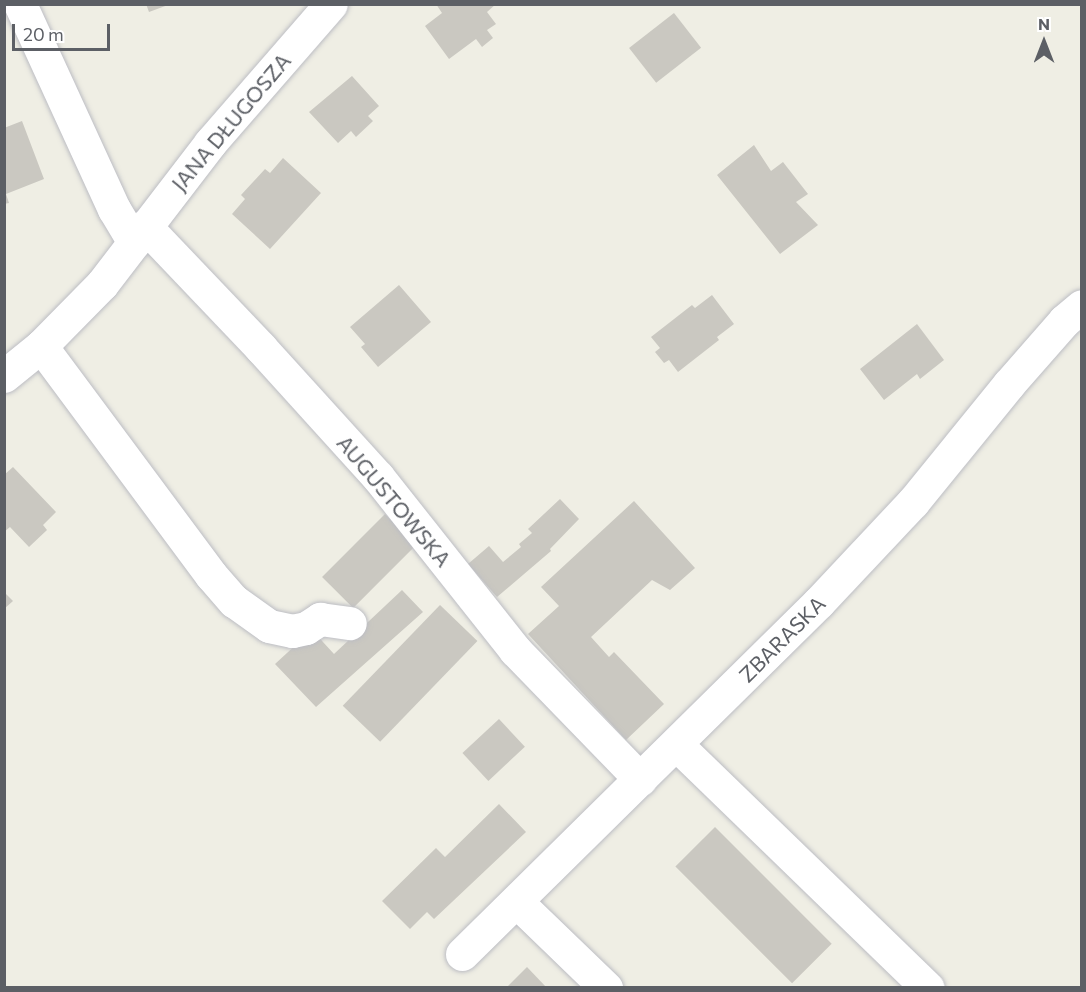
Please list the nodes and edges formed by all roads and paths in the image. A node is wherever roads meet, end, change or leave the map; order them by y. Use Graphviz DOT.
graph roads {
  1 [pos="20,4"];
  2 [pos="331,4"];
  3 [pos="140,234"];
  4 [pos="1082,306"];
  5 [pos="41,346"];
  6 [pos="4,376"];
  7 [pos="350,623"];
  8 [pos="676,745"];
  9 [pos="640,779"];
  10 [pos="517,902"];
  11 [pos="462,954"];
  12 [pos="606,987"];
  13 [pos="928,987"];
  1 -- 3 [label="street"];
  2 -- 3 [label="street, JANA DŁUGOSZA"];
  3 -- 5 [label="street, JANA DŁUGOSZA"];
  3 -- 9 [label="street, AUGUSTOWSKA"];
  4 -- 8 [label="street, ZBARASKA"];
  5 -- 6 [label="street, JANA DŁUGOSZA"];
  5 -- 7 [label="street"];
  8 -- 9 [label="street, ZBARASKA"];
  8 -- 13 [label="street"];
  9 -- 10 [label="street, ZBARASKA"];
  10 -- 11 [label="street, ZBARASKA"];
  10 -- 12 [label="street"];
}
